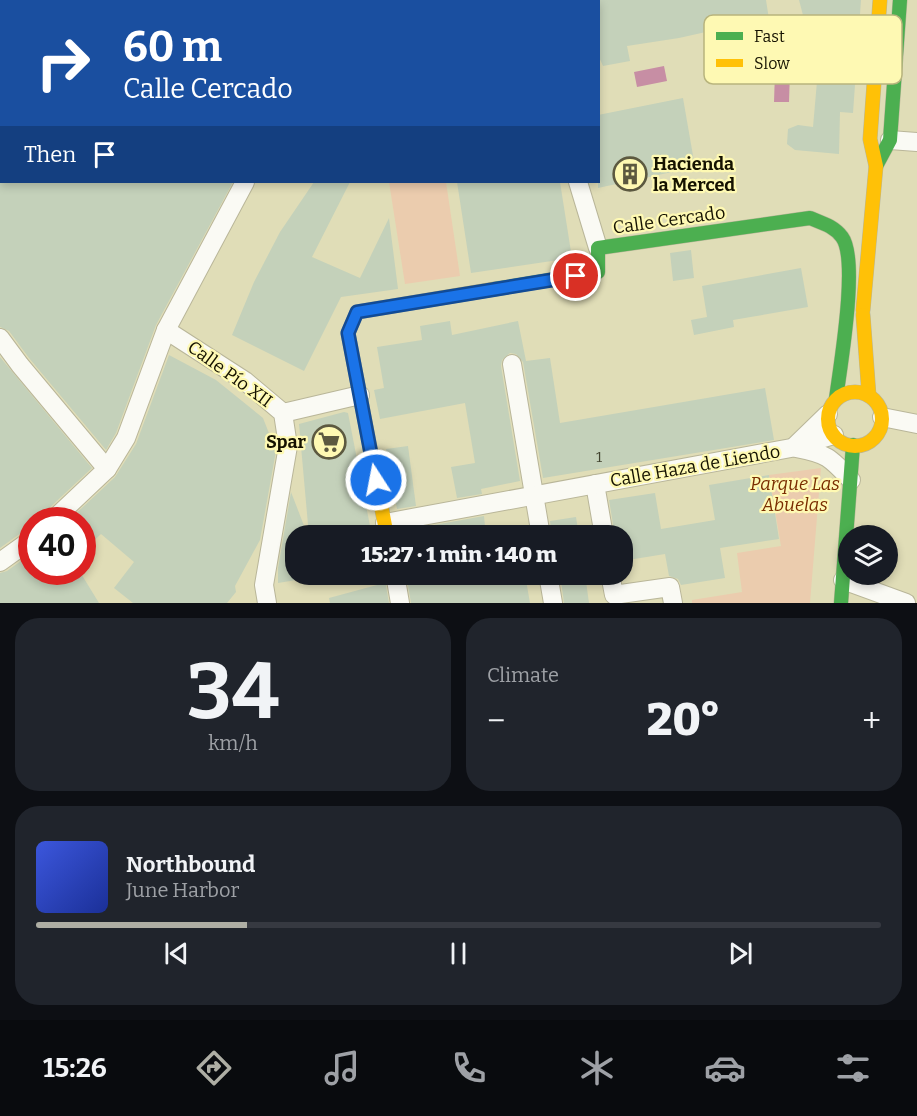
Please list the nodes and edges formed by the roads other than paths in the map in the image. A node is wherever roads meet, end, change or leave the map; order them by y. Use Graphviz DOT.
graph roads {
  1 [pos="880,0"];
  2 [pos="889,0"];
  3 [pos="900,0"];
  4 [pos="879,15"];
  5 [pos="888,15"];
  6 [pos="899,15"];
  7 [pos="874,84"];
  8 [pos="894,84"];
  9 [pos="895,84"];
  10 [pos="895,93"];
  11 [pos="891,140"];
  12 [pos="917,142"];
  13 [pos="876,166"];
  14 [pos="244,183"];
  15 [pos="578,183"];
  16 [pos="598,248"];
  17 [pos="863,315"];
  18 [pos="166,330"];
  19 [pos="0,338"];
  20 [pos="512,364"];
  21 [pos="360,395"];
  22 [pos="869,396"];
  23 [pos="836,402"];
  24 [pos="283,413"];
  25 [pos="882,417"];
  26 [pos="917,424"];
  27 [pos="834,435"];
  28 [pos="853,445"];
  29 [pos="794,447"];
  30 [pos="107,469"];
  31 [pos="851,480"];
  32 [pos="595,484"];
  33 [pos="535,496"];
  34 [pos="67,507"];
  35 [pos="385,525"];
  36 [pos="404,525"];
  37 [pos="539,525"];
  38 [pos="602,525"];
  39 [pos="847,525"];
  40 [pos="18,549"];
  41 [pos="0,562"];
  42 [pos="397,585"];
  43 [pos="550,585"];
  44 [pos="612,585"];
  45 [pos="842,585"];
  46 [pos="857,585"];
  47 [pos="267,603"];
  48 [pos="400,603"];
  49 [pos="553,603"];
  50 [pos="673,603"];
  51 [pos="840,603"];
  52 [pos="906,603"];
  1 -- 4 [label="main road"];
  2 -- 5 [label="main road"];
  3 -- 6 [label="main road"];
  7 -- 13 [label="main road"];
  8 -- 10 [label="main road"];
  9 -- 10 [label="main road"];
  10 -- 11 [label="main road"];
  11 -- 12 [label="street"];
  11 -- 13 [label="main road"];
  13 -- 17 [label="main road"];
  14 -- 18 [label="street"];
  15 -- 16 [label="street"];
  16 -- 21 [label="main road, Calle Cercado"];
  16 -- 23 [label="main road, Calle Cercado"];
  17 -- 22 [label="main road"];
  17 -- 23 [label="main road"];
  18 -- 24 [label="street, Calle Pío XII"];
  18 -- 30 [label="street"];
  19 -- 30 [label="street"];
  20 -- 33 [label="street"];
  21 -- 24 [label="street"];
  21 -- 35 [label="main road"];
  22 -- 23 [label="main road"];
  22 -- 25 [label="main road"];
  23 -- 27 [label="main road"];
  23 -- 29 [label="street"];
  24 -- 47 [label="street, Calle Pío XII"];
  25 -- 26 [label="street"];
  25 -- 28 [label="main road"];
  27 -- 28 [label="main road"];
  27 -- 29 [label="street, Calle Haza de Liendo"];
  28 -- 31 [label="main road"];
  29 -- 31 [label="street"];
  29 -- 32 [label="street, Calle Haza de Liendo"];
  30 -- 34 [label="street"];
  31 -- 39 [label="main road"];
  32 -- 33 [label="street, Calle Haza de Liendo"];
  32 -- 38 [label="street"];
  33 -- 36 [label="street, Calle Haza de Liendo"];
  33 -- 37 [label="street"];
  40 -- 41 [label="street"];
  42 -- 48 [label="street"];
  43 -- 49 [label="street"];
  44 -- 50 [label="street"];
  45 -- 51 [label="main road"];
  46 -- 52 [label="street"];
}
